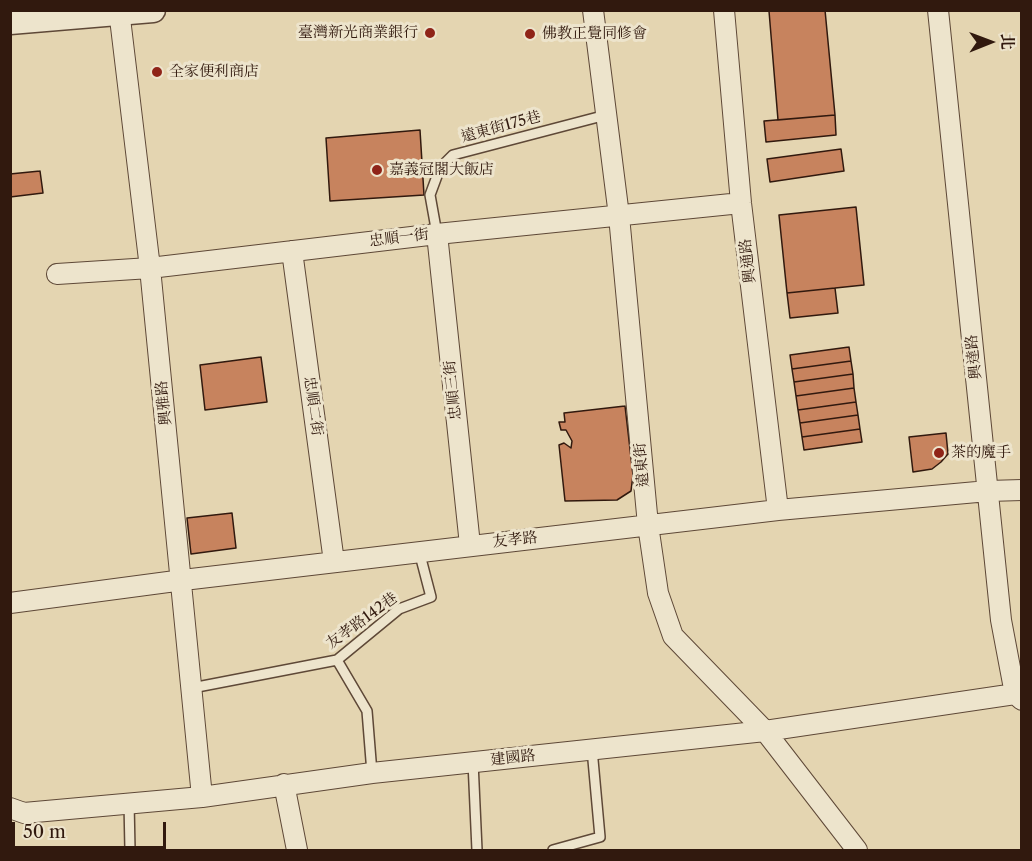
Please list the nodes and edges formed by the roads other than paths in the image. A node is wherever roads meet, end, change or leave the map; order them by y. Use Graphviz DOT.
graph roads {
  1 [pos="153,10"];
  2 [pos="593,10"];
  3 [pos="724,10"];
  4 [pos="938,10"];
  5 [pos="119,12"];
  6 [pos="10,22"];
  7 [pos="606,115"];
  8 [pos="741,203"];
  9 [pos="619,216"];
  10 [pos="437,234"];
  11 [pos="292,251"];
  12 [pos="150,268"];
  13 [pos="57,274"];
  14 [pos="1022,490"];
  15 [pos="988,491"];
  16 [pos="778,510"];
  17 [pos="648,525"];
  18 [pos="470,545"];
  19 [pos="419,551"];
  20 [pos="334,562"];
  21 [pos="183,580"];
  22 [pos="10,603"];
  23 [pos="337,660"];
  24 [pos="192,688"];
  25 [pos="1018,697"];
  26 [pos="765,731"];
  27 [pos="592,749"];
  28 [pos="473,762"];
  29 [pos="372,773"];
  30 [pos="284,784"];
  31 [pos="202,796"];
  32 [pos="129,802"];
  33 [pos="10,808"];
  34 [pos="130,850"];
  35 [pos="297,850"];
  36 [pos="477,850"];
  37 [pos="554,850"];
  38 [pos="857,850"];
  1 -- 5 [label="street"];
  2 -- 7 [label="street, 遠東街"];
  3 -- 8 [label="street, 興通路"];
  4 -- 15 [label="street, 興達路"];
  5 -- 6 [label="street"];
  5 -- 12 [label="street, 興雅路"];
  7 -- 9 [label="street, 遠東街"];
  7 -- 10 [label="lane, 遠東街175巷"];
  8 -- 9 [label="street, 忠順一街"];
  8 -- 16 [label="street, 興通路"];
  9 -- 10 [label="street, 忠順一街"];
  9 -- 17 [label="street, 遠東街"];
  10 -- 11 [label="street, 忠順一街"];
  10 -- 18 [label="street, 忠順三街"];
  11 -- 12 [label="street, 忠順一街"];
  11 -- 20 [label="street, 忠順二街"];
  12 -- 13 [label="street, 忠順一街"];
  12 -- 21 [label="street, 興雅路"];
  14 -- 15 [label="street, 友孝路"];
  15 -- 16 [label="street, 友孝路"];
  15 -- 25 [label="street, 興達路"];
  16 -- 17 [label="street, 友孝路"];
  17 -- 18 [label="street, 友孝路"];
  17 -- 26 [label="street, 遠東街"];
  18 -- 19 [label="street, 友孝路"];
  19 -- 20 [label="street, 友孝路"];
  19 -- 23 [label="lane, 友孝路142巷"];
  20 -- 21 [label="street, 友孝路"];
  21 -- 22 [label="street, 友孝路"];
  21 -- 24 [label="street, 興雅路"];
  23 -- 24 [label="lane, 友孝路142巷"];
  23 -- 29 [label="lane"];
  24 -- 31 [label="street, 興雅路"];
  25 -- 26 [label="street, 建國路"];
  26 -- 27 [label="street, 建國路"];
  26 -- 38 [label="street, 遠東街"];
  27 -- 28 [label="street, 建國路"];
  27 -- 37 [label="lane"];
  28 -- 29 [label="street, 建國路"];
  28 -- 36 [label="lane"];
  29 -- 30 [label="street, 建國路"];
  30 -- 31 [label="street, 建國路"];
  30 -- 35 [label="street"];
  31 -- 32 [label="street, 建國路"];
  32 -- 33 [label="street, 建國路"];
  32 -- 34 [label="lane"];
}
